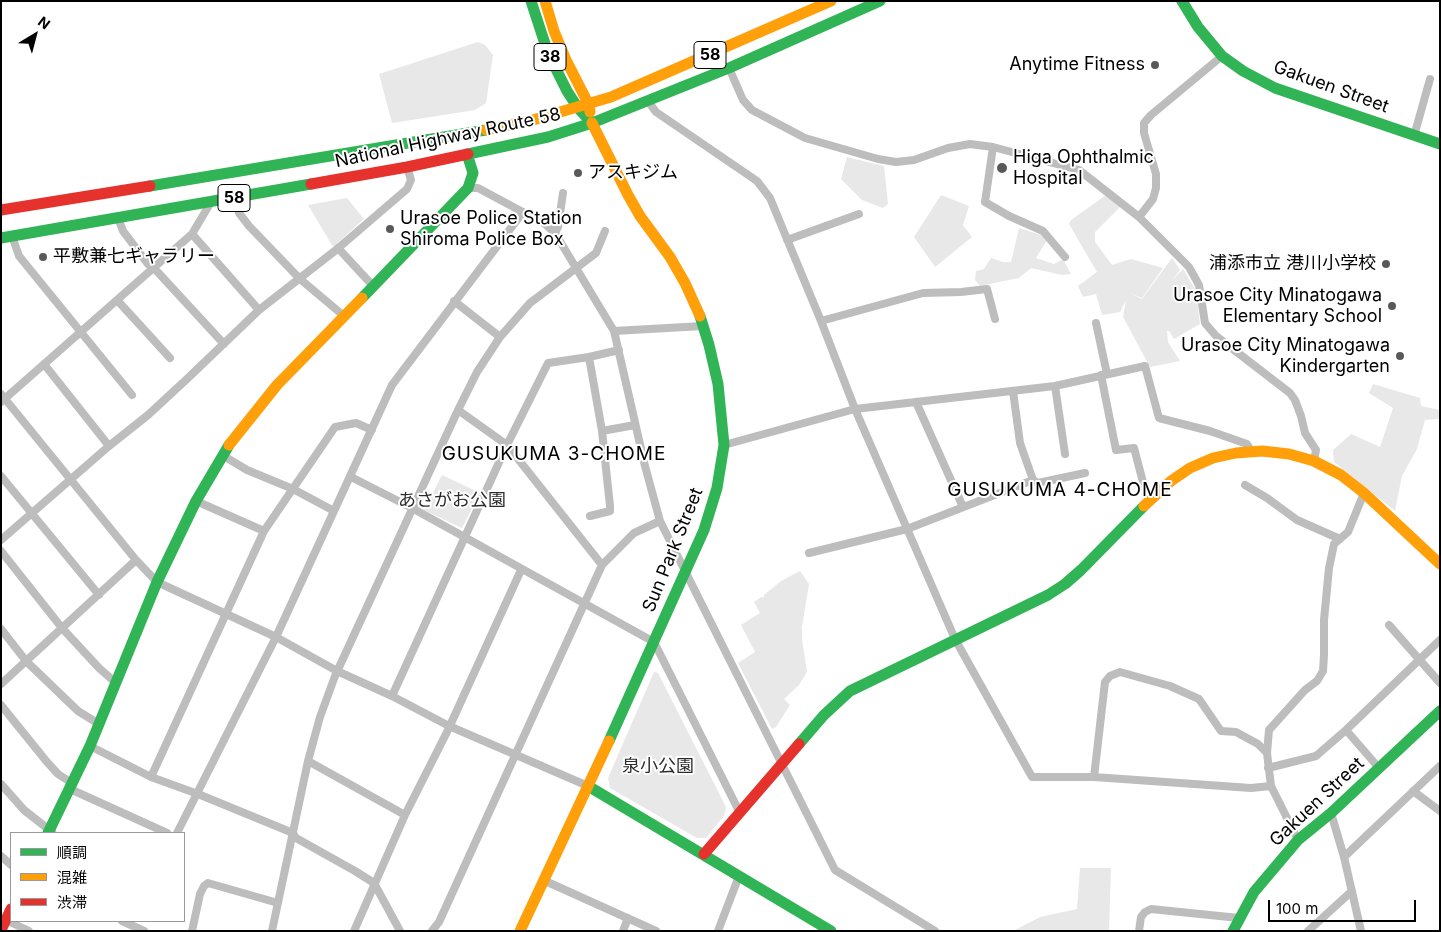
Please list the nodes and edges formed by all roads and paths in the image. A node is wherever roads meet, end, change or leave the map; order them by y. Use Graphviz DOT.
graph roads {
  1 [pos="531,1"];
  2 [pos="545,1"];
  3 [pos="831,1"];
  4 [pos="880,1"];
  5 [pos="1182,1"];
  6 [pos="1222,56"];
  7 [pos="729,68"];
  8 [pos="1430,79"];
  9 [pos="647,100"];
  10 [pos="584,107"];
  11 [pos="592,123"];
  12 [pos="1414,136"];
  13 [pos="1440,144"];
  14 [pos="993,147"];
  15 [pos="467,154"];
  16 [pos="407,166"];
  17 [pos="468,188"];
  18 [pos="563,193"];
  19 [pos="234,198"];
  20 [pos="211,202"];
  21 [pos="1,210"];
  22 [pos="522,212"];
  23 [pos="859,214"];
  24 [pos="1139,217"];
  25 [pos="118,218"];
  26 [pos="605,231"];
  27 [pos="555,233"];
  28 [pos="192,234"];
  29 [pos="7,237"];
  30 [pos="787,240"];
  31 [pos="338,248"];
  32 [pos="1065,257"];
  33 [pos="153,267"];
  34 [pos="575,268"];
  35 [pos="300,279"];
  36 [pos="373,286"];
  37 [pos="117,300"];
  38 [pos="454,301"];
  39 [pos="259,310"];
  40 [pos="344,316"];
  41 [pos="821,320"];
  42 [pos="995,320"];
  43 [pos="1096,324"];
  44 [pos="703,326"];
  45 [pos="614,331"];
  46 [pos="81,332"];
  47 [pos="500,337"];
  48 [pos="224,344"];
  49 [pos="619,350"];
  50 [pos="589,357"];
  51 [pos="170,358"];
  52 [pos="44,364"];
  53 [pos="1104,375"];
  54 [pos="1055,386"];
  55 [pos="1013,391"];
  56 [pos="132,395"];
  57 [pos="3,398"];
  58 [pos="916,402"];
  59 [pos="855,409"];
  60 [pos="458,410"];
  61 [pos="635,425"];
  62 [pos="372,430"];
  63 [pos="602,431"];
  64 [pos="507,445"];
  65 [pos="724,445"];
  66 [pos="109,446"];
  67 [pos="1252,452"];
  68 [pos="1066,454"];
  69 [pos="222,455"];
  70 [pos="1314,461"];
  71 [pos="1085,473"];
  72 [pos="1,476"];
  73 [pos="351,477"];
  74 [pos="71,479"];
  75 [pos="1033,480"];
  76 [pos="1245,485"];
  77 [pos="1144,486"];
  78 [pos="294,489"];
  79 [pos="1364,493"];
  80 [pos="196,501"];
  81 [pos="963,507"];
  82 [pos="412,508"];
  83 [pos="334,511"];
  84 [pos="32,514"];
  85 [pos="590,516"];
  86 [pos="660,521"];
  87 [pos="906,528"];
  88 [pos="264,531"];
  89 [pos="465,539"];
  90 [pos="1340,539"];
  91 [pos="1,540"];
  92 [pos="1,551"];
  93 [pos="809,553"];
  94 [pos="136,560"];
  95 [pos="1440,564"];
  96 [pos="602,566"];
  97 [pos="521,570"];
  98 [pos="686,571"];
  99 [pos="157,582"];
  100 [pos="99,595"];
  101 [pos="584,603"];
  102 [pos="227,614"];
  103 [pos="1389,625"];
  104 [pos="62,628"];
  105 [pos="1,629"];
  106 [pos="276,637"];
  107 [pos="955,639"];
  108 [pos="1440,640"];
  109 [pos="654,642"];
  110 [pos="1419,660"];
  111 [pos="26,661"];
  112 [pos="337,671"];
  113 [pos="116,683"];
  114 [pos="1440,683"];
  115 [pos="1,684"];
  116 [pos="392,696"];
  117 [pos="1,705"];
  118 [pos="1440,711"];
  119 [pos="99,724"];
  120 [pos="449,726"];
  121 [pos="1346,730"];
  122 [pos="90,746"];
  123 [pos="1267,754"];
  124 [pos="515,755"];
  125 [pos="308,761"];
  126 [pos="782,763"];
  127 [pos="1440,766"];
  128 [pos="1268,768"];
  129 [pos="1379,768"];
  130 [pos="151,777"];
  131 [pos="1094,777"];
  132 [pos="1,784"];
  133 [pos="71,786"];
  134 [pos="588,786"];
  135 [pos="1271,786"];
  136 [pos="1413,791"];
  137 [pos="198,794"];
  138 [pos="1440,811"];
  139 [pos="740,813"];
  140 [pos="1331,813"];
  141 [pos="405,815"];
  142 [pos="50,832"];
  143 [pos="51,832"];
  144 [pos="165,832"];
  145 [pos="178,832"];
  146 [pos="293,833"];
  147 [pos="1298,840"];
  148 [pos="704,854"];
  149 [pos="1344,857"];
  150 [pos="739,876"];
  151 [pos="543,880"];
  152 [pos="374,883"];
  153 [pos="1352,891"];
  154 [pos="278,903"];
  155 [pos="628,918"];
  156 [pos="1239,918"];
  157 [pos="10,922"];
  158 [pos="134,926"];
  159 [pos="29,931"];
  160 [pos="144,931"];
  161 [pos="192,931"];
  162 [pos="272,931"];
  163 [pos="354,931"];
  164 [pos="400,931"];
  165 [pos="432,931"];
  166 [pos="520,931"];
  167 [pos="623,931"];
  168 [pos="656,931"];
  169 [pos="718,931"];
  170 [pos="831,931"];
  171 [pos="935,931"];
  172 [pos="1138,931"];
  173 [pos="1233,931"];
  174 [pos="1308,931"];
  175 [pos="1361,931"];
  1 -- 10 [label="main road, 38"];
  2 -- 10 [label="main road, 38"];
  3 -- 10 [label="main road, National Highway Route 58 / 58"];
  4 -- 7 [label="main road, National Highway Route 58 / 58"];
  5 -- 6 [label="main road, Gakuen Street"];
  6 -- 12 [label="main road, Gakuen Street"];
  6 -- 24 [label="street"];
  7 -- 9 [label="main road, National Highway Route 58 / 58"];
  7 -- 14 [label="street"];
  8 -- 12 [label="street"];
  9 -- 11 [label="main road, National Highway Route 58 / 58"];
  9 -- 30 [label="street"];
  10 -- 11 [label="main road, 38"];
  10 -- 21 [label="main road, National Highway Route 58 / 58"];
  11 -- 15 [label="main road, National Highway Route 58 / 58"];
  11 -- 44 [label="main road, Sun Park Street"];
  12 -- 13 [label="main road, Gakuen Street"];
  14 -- 24 [label="street"];
  14 -- 32 [label="street"];
  15 -- 16 [label="main road, National Highway Route 58 / 58"];
  15 -- 17 [label="main road"];
  16 -- 19 [label="main road, National Highway Route 58 / 58"];
  16 -- 31 [label="street"];
  17 -- 22 [label="street"];
  17 -- 36 [label="main road"];
  18 -- 27 [label="street"];
  19 -- 20 [label="main road, National Highway Route 58 / 58"];
  19 -- 35 [label="street"];
  20 -- 25 [label="main road, National Highway Route 58 / 58"];
  20 -- 28 [label="street"];
  22 -- 27 [label="street"];
  22 -- 38 [label="street"];
  23 -- 30 [label="street"];
  24 -- 70 [label="street"];
  25 -- 29 [label="main road, National Highway Route 58 / 58"];
  25 -- 33 [label="street"];
  26 -- 34 [label="street"];
  27 -- 34 [label="street"];
  28 -- 33 [label="street"];
  28 -- 39 [label="street"];
  29 -- 46 [label="street"];
  30 -- 41 [label="street"];
  31 -- 35 [label="street"];
  31 -- 36 [label="street"];
  33 -- 37 [label="street"];
  33 -- 48 [label="street"];
  34 -- 45 [label="street"];
  34 -- 47 [label="street"];
  35 -- 39 [label="street"];
  35 -- 40 [label="street"];
  36 -- 40 [label="main road"];
  37 -- 46 [label="street"];
  37 -- 51 [label="street"];
  38 -- 47 [label="street"];
  38 -- 62 [label="street"];
  39 -- 48 [label="street"];
  40 -- 69 [label="main road"];
  41 -- 42 [label="street"];
  41 -- 59 [label="street"];
  43 -- 53 [label="street"];
  44 -- 45 [label="street"];
  44 -- 65 [label="main road, Sun Park Street"];
  45 -- 49 [label="street"];
  46 -- 52 [label="street"];
  46 -- 56 [label="street"];
  47 -- 60 [label="street"];
  48 -- 66 [label="street"];
  49 -- 50 [label="street"];
  49 -- 61 [label="street"];
  50 -- 63 [label="street"];
  50 -- 64 [label="street"];
  52 -- 57 [label="street"];
  52 -- 66 [label="street"];
  53 -- 54 [label="street"];
  53 -- 67 [label="street"];
  53 -- 77 [label="street"];
  54 -- 55 [label="street"];
  54 -- 68 [label="street"];
  55 -- 58 [label="street"];
  55 -- 75 [label="street"];
  57 -- 74 [label="street"];
  58 -- 59 [label="street"];
  58 -- 81 [label="street"];
  59 -- 65 [label="street"];
  59 -- 87 [label="street"];
  60 -- 64 [label="street"];
  60 -- 82 [label="street"];
  61 -- 63 [label="street"];
  61 -- 86 [label="street"];
  62 -- 73 [label="street"];
  62 -- 78 [label="street"];
  63 -- 85 [label="street"];
  64 -- 89 [label="street"];
  64 -- 96 [label="street"];
  65 -- 98 [label="main road, Sun Park Street"];
  66 -- 74 [label="street"];
  67 -- 70 [label="main road"];
  67 -- 107 [label="main road"];
  69 -- 78 [label="street"];
  69 -- 80 [label="main road"];
  70 -- 79 [label="main road"];
  71 -- 75 [label="street"];
  72 -- 84 [label="street"];
  73 -- 82 [label="street"];
  73 -- 83 [label="street"];
  74 -- 84 [label="street"];
  74 -- 94 [label="street"];
  75 -- 81 [label="street"];
  76 -- 90 [label="street"];
  78 -- 83 [label="street"];
  78 -- 88 [label="street"];
  79 -- 90 [label="street"];
  79 -- 95 [label="main road"];
  80 -- 88 [label="street"];
  80 -- 99 [label="main road"];
  81 -- 87 [label="street"];
  82 -- 89 [label="street"];
  82 -- 112 [label="street"];
  83 -- 106 [label="street"];
  84 -- 91 [label="street"];
  84 -- 100 [label="street"];
  86 -- 96 [label="street"];
  86 -- 98 [label="street"];
  87 -- 93 [label="street"];
  87 -- 107 [label="street"];
  88 -- 102 [label="street"];
  89 -- 97 [label="street"];
  89 -- 116 [label="street"];
  90 -- 123 [label="street"];
  92 -- 104 [label="street"];
  94 -- 99 [label="street"];
  94 -- 100 [label="street"];
  96 -- 101 [label="street"];
  97 -- 101 [label="street"];
  97 -- 120 [label="street"];
  98 -- 109 [label="main road, Sun Park Street"];
  98 -- 126 [label="street"];
  99 -- 102 [label="street"];
  99 -- 113 [label="main road"];
  100 -- 104 [label="street"];
  101 -- 109 [label="street"];
  101 -- 124 [label="street"];
  102 -- 106 [label="street"];
  102 -- 130 [label="street"];
  103 -- 110 [label="street"];
  104 -- 111 [label="street"];
  104 -- 113 [label="street"];
  105 -- 111 [label="street"];
  106 -- 112 [label="street"];
  106 -- 137 [label="street"];
  107 -- 126 [label="main road"];
  107 -- 131 [label="street"];
  108 -- 110 [label="street"];
  109 -- 134 [label="main road, Sun Park Street"];
  109 -- 139 [label="street"];
  110 -- 114 [label="street"];
  110 -- 121 [label="street"];
  111 -- 115 [label="street"];
  111 -- 119 [label="street"];
  112 -- 116 [label="street"];
  112 -- 125 [label="street"];
  113 -- 119 [label="main road"];
  116 -- 120 [label="street"];
  117 -- 133 [label="street"];
  118 -- 129 [label="main road, Gakuen Street"];
  119 -- 122 [label="main road"];
  120 -- 124 [label="street"];
  120 -- 141 [label="street"];
  121 -- 128 [label="street"];
  121 -- 129 [label="street"];
  122 -- 130 [label="street"];
  122 -- 133 [label="main road"];
  123 -- 128 [label="street"];
  123 -- 131 [label="street"];
  124 -- 134 [label="street"];
  124 -- 165 [label="street"];
  125 -- 141 [label="street"];
  125 -- 146 [label="street"];
  126 -- 139 [label="main road"];
  126 -- 171 [label="street"];
  127 -- 136 [label="street"];
  128 -- 135 [label="street"];
  129 -- 140 [label="main road, Gakuen Street"];
  130 -- 137 [label="street"];
  131 -- 135 [label="street"];
  132 -- 142 [label="street"];
  133 -- 143 [label="main road"];
  133 -- 144 [label="street"];
  134 -- 148 [label="main road"];
  134 -- 151 [label="main road, Sun Park Street"];
  135 -- 147 [label="street"];
  136 -- 138 [label="street"];
  136 -- 149 [label="street"];
  137 -- 145 [label="street"];
  137 -- 146 [label="street"];
  139 -- 148 [label="main road"];
  140 -- 147 [label="main road, Gakuen Street"];
  140 -- 149 [label="street"];
  141 -- 152 [label="street"];
  146 -- 152 [label="street"];
  146 -- 154 [label="street"];
  147 -- 156 [label="main road, Gakuen Street"];
  148 -- 150 [label="main road"];
  149 -- 153 [label="street"];
  150 -- 169 [label="street"];
  150 -- 170 [label="main road"];
  151 -- 155 [label="street"];
  151 -- 166 [label="main road, Sun Park Street"];
  152 -- 163 [label="street"];
  152 -- 164 [label="street"];
  153 -- 174 [label="street"];
  153 -- 175 [label="street"];
  154 -- 161 [label="street"];
  154 -- 162 [label="street"];
  155 -- 167 [label="street"];
  155 -- 168 [label="street"];
  156 -- 172 [label="street"];
  156 -- 173 [label="main road, Gakuen Street"];
  157 -- 159 [label="street"];
  158 -- 160 [label="street"];
}
